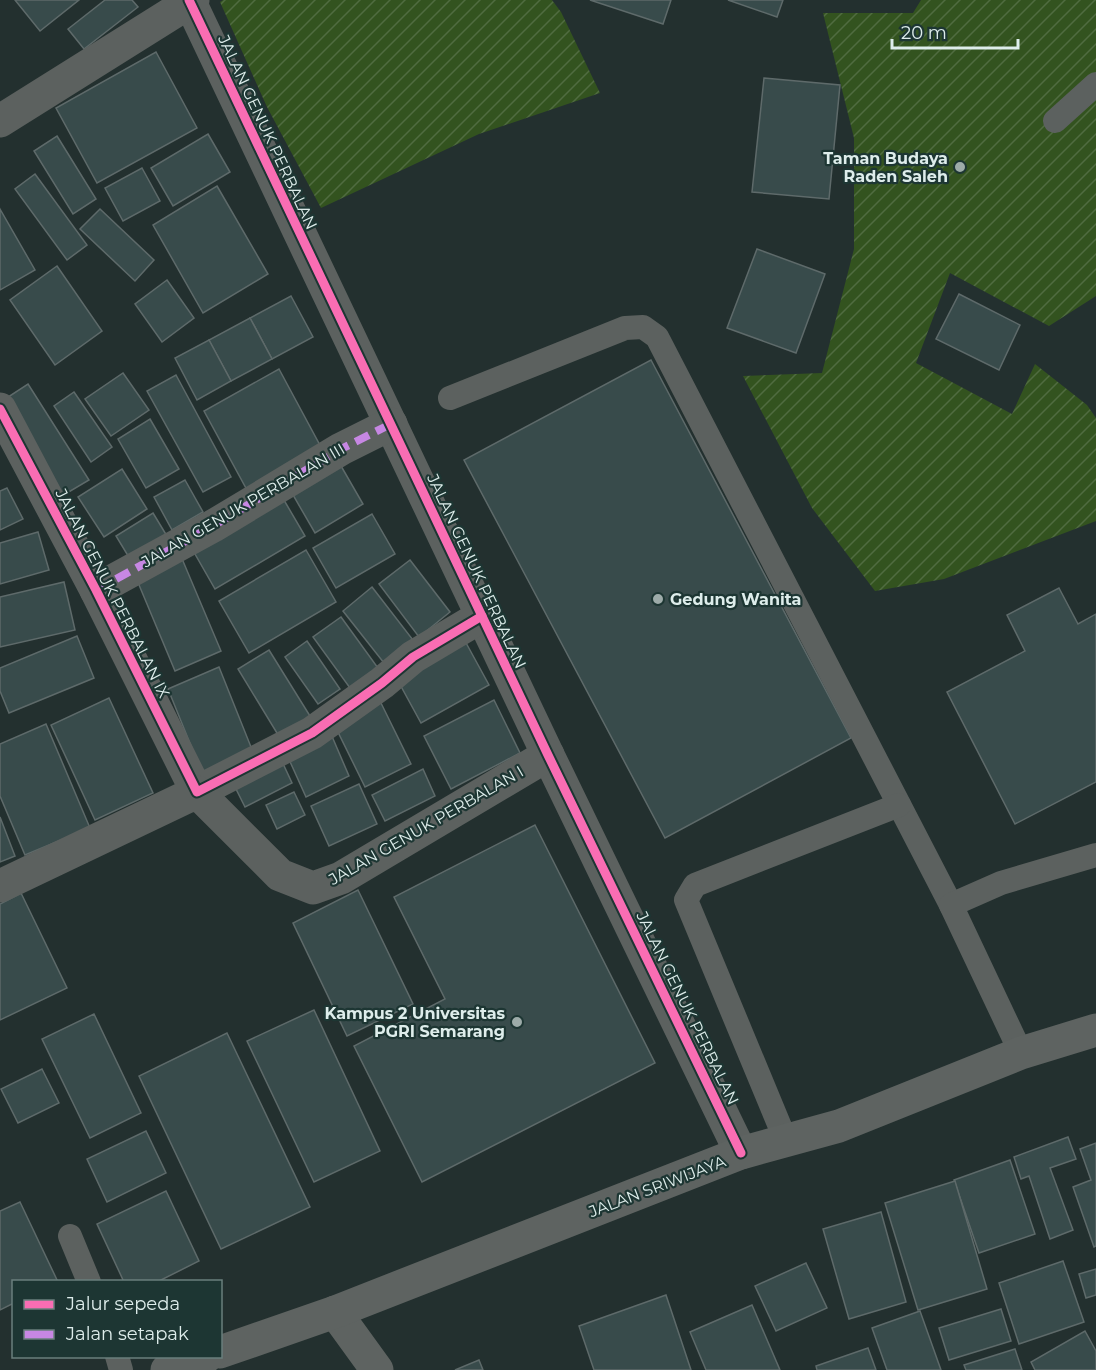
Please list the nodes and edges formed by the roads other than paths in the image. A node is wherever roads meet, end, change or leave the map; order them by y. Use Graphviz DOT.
graph roads {
  1 [pos="191,1"];
  2 [pos="1096,84"];
  3 [pos="0,121"];
  4 [pos="1055,121"];
  5 [pos="450,398"];
  6 [pos="0,409"];
  7 [pos="391,424"];
  8 [pos="96,590"];
  9 [pos="482,616"];
  10 [pos="548,755"];
  11 [pos="197,792"];
  12 [pos="899,805"];
  13 [pos="1096,855"];
  14 [pos="0,886"];
  15 [pos="951,904"];
  16 [pos="1096,1030"];
  17 [pos="1021,1053"];
  18 [pos="786,1141"];
  19 [pos="741,1153"];
  20 [pos="70,1236"];
  21 [pos="89,1280"];
  22 [pos="335,1312"];
  23 [pos="222,1351"];
  24 [pos="201,1358"];
  25 [pos="167,1370"];
  26 [pos="377,1370"];
  1 -- 3 [label="street"];
  1 -- 7 [label="street, JALAN GENUK PERBALAN"];
  2 -- 4 [label="lane"];
  5 -- 12 [label="lane"];
  6 -- 8 [label="street, JALAN GENUK PERBALAN IX"];
  7 -- 8 [label="street, JALAN GENUK PERBALAN III"];
  7 -- 9 [label="street, JALAN GENUK PERBALAN"];
  8 -- 11 [label="street, JALAN GENUK PERBALAN IX"];
  9 -- 10 [label="street, JALAN GENUK PERBALAN"];
  9 -- 11 [label="street"];
  10 -- 11 [label="street, JALAN GENUK PERBALAN I"];
  10 -- 19 [label="street, JALAN GENUK PERBALAN"];
  11 -- 14 [label="street"];
  12 -- 15 [label="lane"];
  12 -- 18 [label="lane"];
  13 -- 15 [label="lane"];
  15 -- 17 [label="lane"];
  16 -- 17 [label="main road, JALAN SRIWIJAYA"];
  17 -- 18 [label="main road, JALAN SRIWIJAYA"];
  18 -- 19 [label="main road, JALAN SRIWIJAYA"];
  19 -- 22 [label="main road, JALAN SRIWIJAYA"];
  20 -- 21 [label="lane"];
  22 -- 23 [label="main road, JALAN SRIWIJAYA"];
  22 -- 26 [label="main road"];
  24 -- 25 [label="main road"];
}
